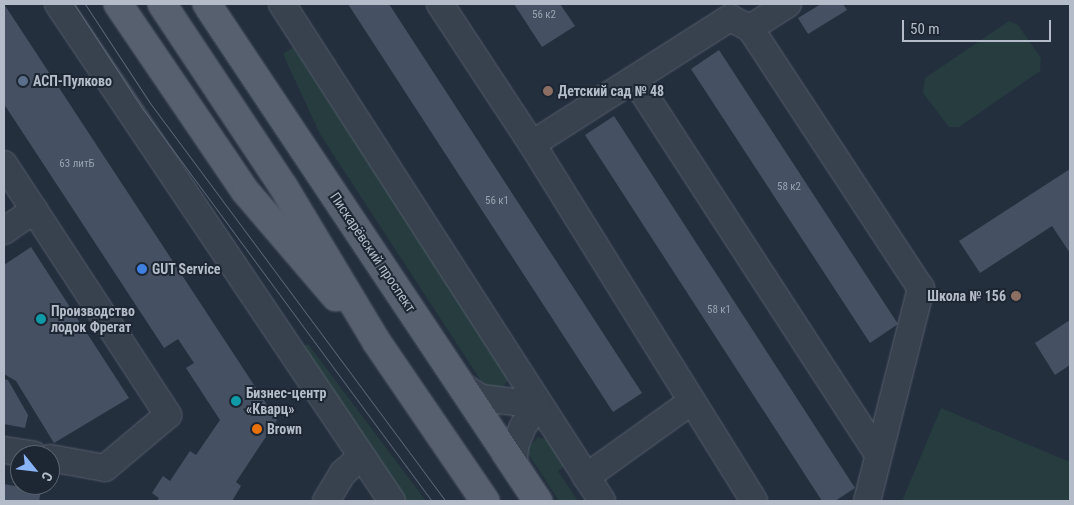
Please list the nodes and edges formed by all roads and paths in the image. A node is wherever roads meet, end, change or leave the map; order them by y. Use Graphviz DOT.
graph roads {
  1 [pos="58,4"];
  2 [pos="118,4"];
  3 [pos="162,4"];
  4 [pos="206,4"];
  5 [pos="282,4"];
  6 [pos="440,4"];
  7 [pos="767,13"];
  8 [pos="635,80"];
  9 [pos="532,144"];
  10 [pos="4,164"];
  11 [pos="34,210"];
  12 [pos="4,231"];
  13 [pos="376,341"];
  14 [pos="464,387"];
  15 [pos="692,401"];
  16 [pos="539,405"];
  17 [pos="878,454"];
  18 [pos="362,456"];
  19 [pos="60,460"];
  20 [pos="514,464"];
  21 [pos="586,477"];
  22 [pos="326,501"];
  23 [pos="392,501"];
  24 [pos="485,501"];
  25 [pos="538,501"];
  26 [pos="602,501"];
  27 [pos="754,501"];
  28 [pos="867,501"];
  1 -- 18 [label="street"];
  2 -- 13 [label="main road"];
  3 -- 13 [label="main road"];
  4 -- 14 [label="main road, Пискарёвский проспект"];
  5 -- 16 [label="street"];
  6 -- 9 [label="street"];
  7 -- 8 [label="street"];
  7 -- 17 [label="street"];
  8 -- 9 [label="street"];
  8 -- 17 [label="street"];
  9 -- 15 [label="street"];
  10 -- 11 [label="street"];
  11 -- 12 [label="street"];
  11 -- 19 [label="street"];
  13 -- 24 [label="main road"];
  14 -- 16 [label="street"];
  14 -- 20 [label="main road, Пискарёвский проспект"];
  15 -- 21 [label="street"];
  15 -- 27 [label="street"];
  16 -- 20 [label="street"];
  16 -- 21 [label="street"];
  17 -- 28 [label="street"];
  18 -- 22 [label="street"];
  18 -- 23 [label="street"];
  20 -- 25 [label="main road, Пискарёвский проспект"];
  21 -- 26 [label="street"];
}
